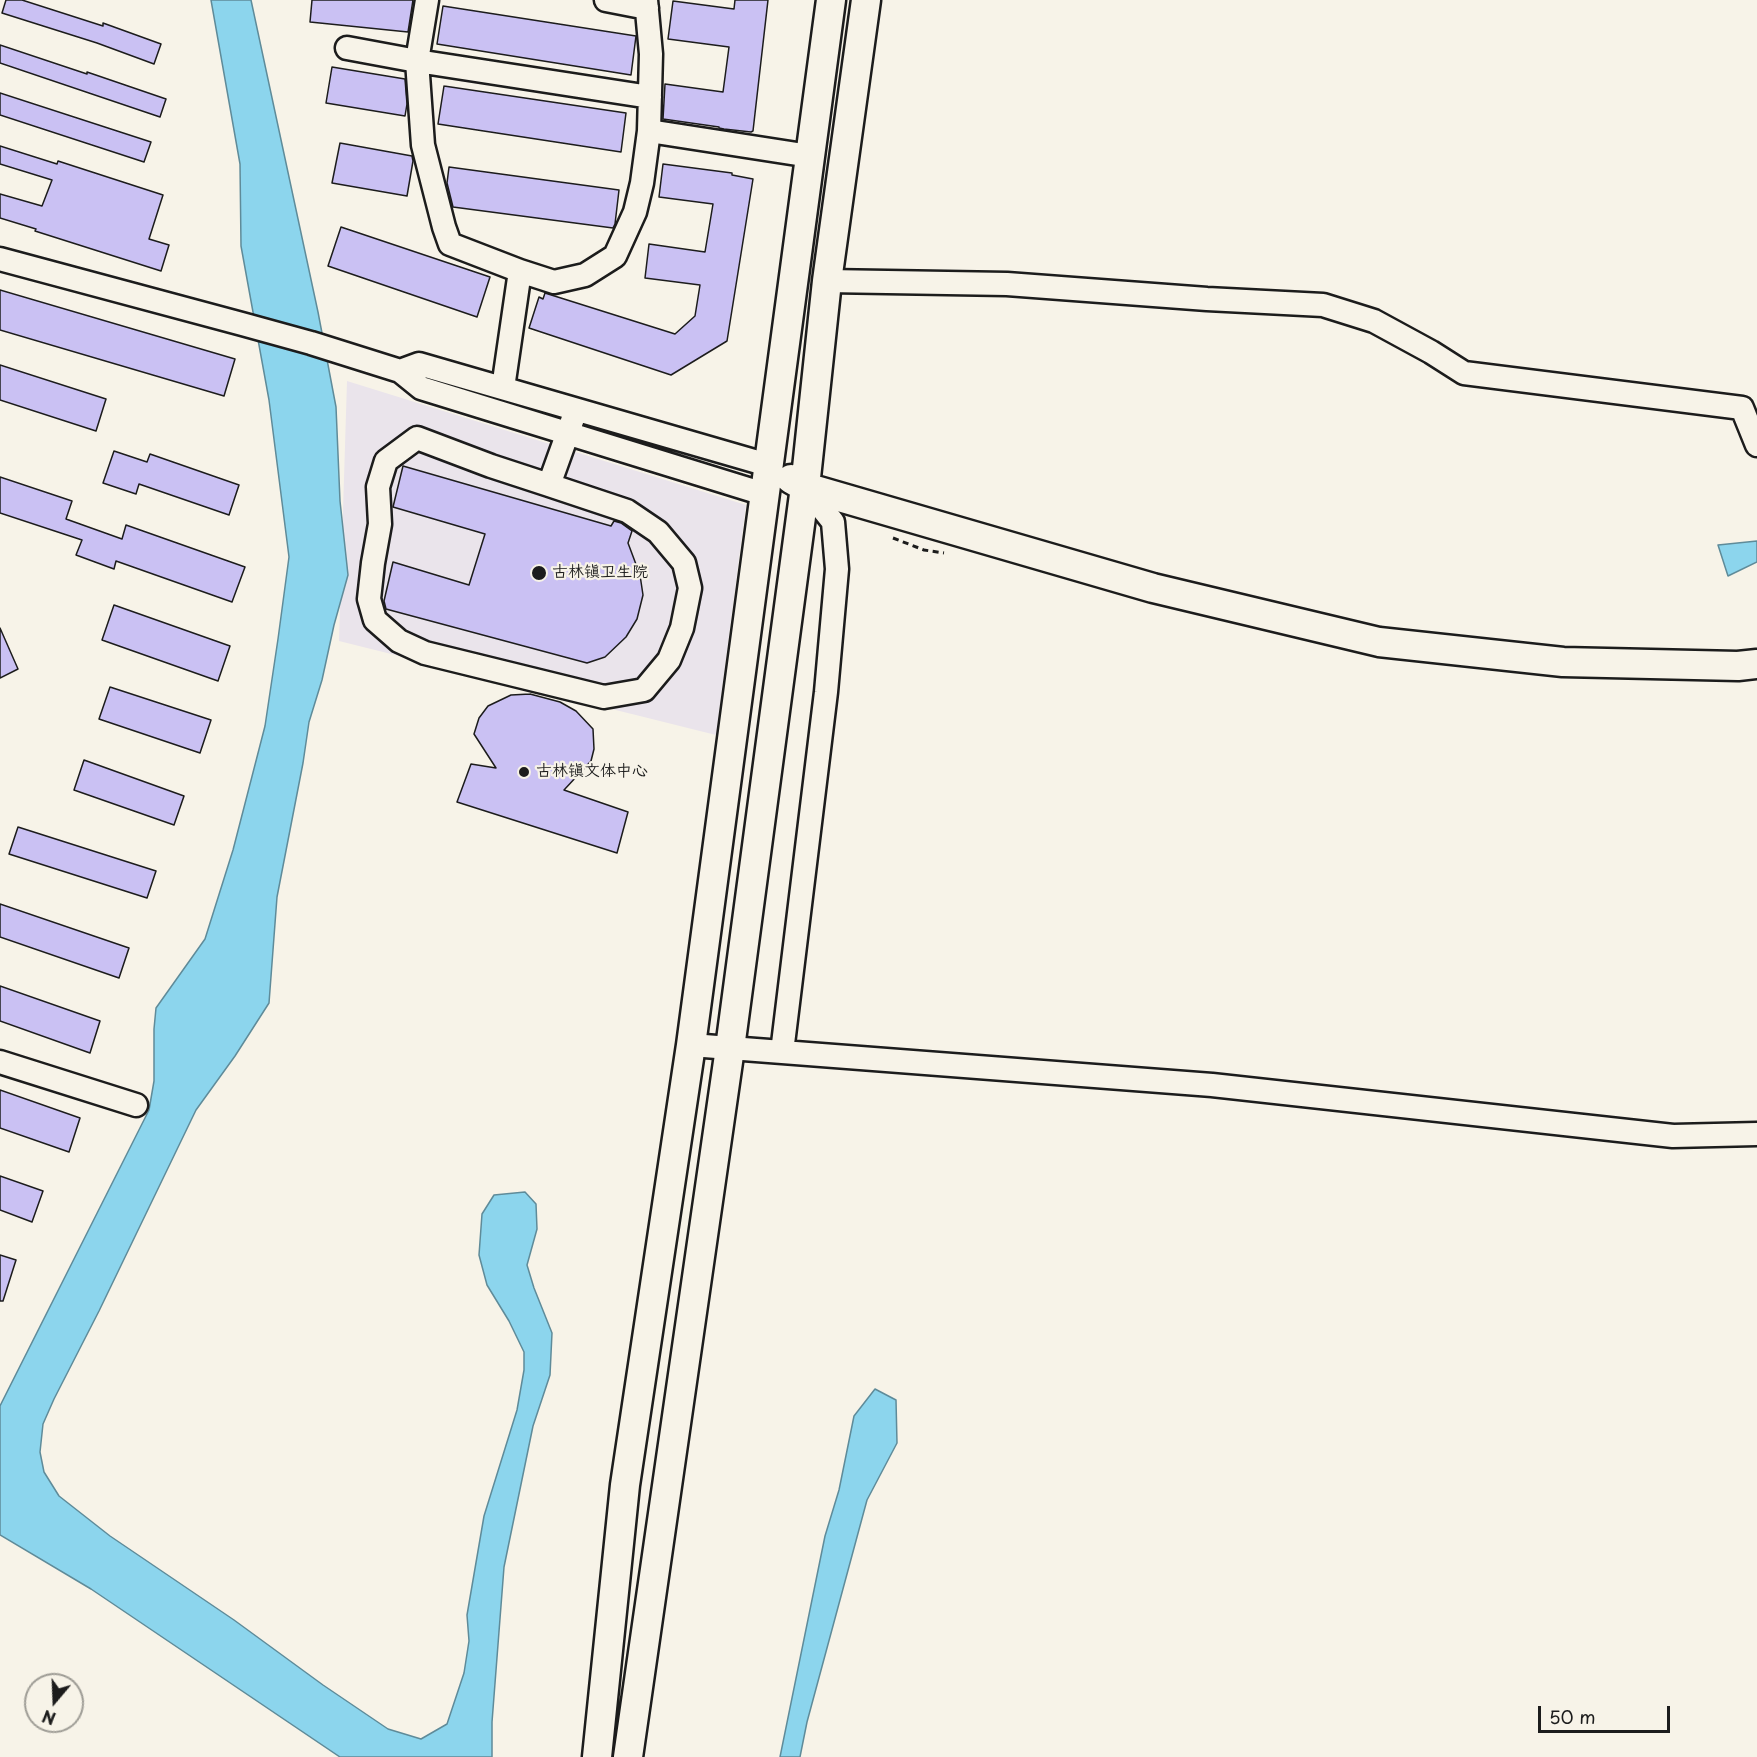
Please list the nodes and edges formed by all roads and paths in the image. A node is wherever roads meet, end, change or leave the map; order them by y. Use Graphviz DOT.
graph roads {
  1 [pos="427,0"];
  2 [pos="606,0"];
  3 [pos="831,0"];
  4 [pos="866,0"];
  5 [pos="646,4"];
  6 [pos="347,48"];
  7 [pos="417,61"];
  8 [pos="650,97"];
  9 [pos="649,131"];
  10 [pos="810,156"];
  11 [pos="0,259"];
  12 [pos="520,272"];
  13 [pos="827,281"];
  14 [pos="400,371"];
  15 [pos="503,388"];
  16 [pos="576,410"];
  17 [pos="568,433"];
  18 [pos="1757,446"];
  19 [pos="768,465"];
  20 [pos="549,484"];
  21 [pos="805,487"];
  22 [pos="764,494"];
  23 [pos="1757,664"];
  24 [pos="692,1045"];
  25 [pos="730,1048"];
  26 [pos="782,1052"];
  27 [pos="0,1062"];
  28 [pos="136,1105"];
  29 [pos="1757,1134"];
  30 [pos="597,1757"];
  31 [pos="628,1757"];
  1 -- 7 [label="street"];
  2 -- 5 [label="street"];
  3 -- 10 [label="main road"];
  4 -- 13 [label="main road"];
  5 -- 8 [label="street"];
  6 -- 7 [label="street"];
  7 -- 8 [label="street"];
  7 -- 12 [label="street"];
  8 -- 9 [label="street"];
  9 -- 10 [label="street"];
  9 -- 12 [label="street"];
  10 -- 19 [label="main road"];
  11 -- 14 [label="street"];
  12 -- 15 [label="street"];
  13 -- 18 [label="street"];
  13 -- 21 [label="main road"];
  14 -- 15 [label="street"];
  14 -- 17 [label="street"];
  15 -- 16 [label="street"];
  16 -- 17 [label="street"];
  16 -- 19 [label="street"];
  17 -- 20 [label="street"];
  17 -- 22 [label="street"];
  19 -- 21 [label="main road"];
  19 -- 22 [label="main road"];
  20 -- 20 [label="street"];
  21 -- 22 [label="main road"];
  21 -- 23 [label="main road"];
  21 -- 25 [label="main road"];
  21 -- 26 [label="street"];
  22 -- 24 [label="main road"];
  24 -- 25 [label="street"];
  24 -- 30 [label="main road"];
  25 -- 26 [label="street"];
  25 -- 31 [label="main road"];
  26 -- 29 [label="street"];
  27 -- 28 [label="street"];
}
